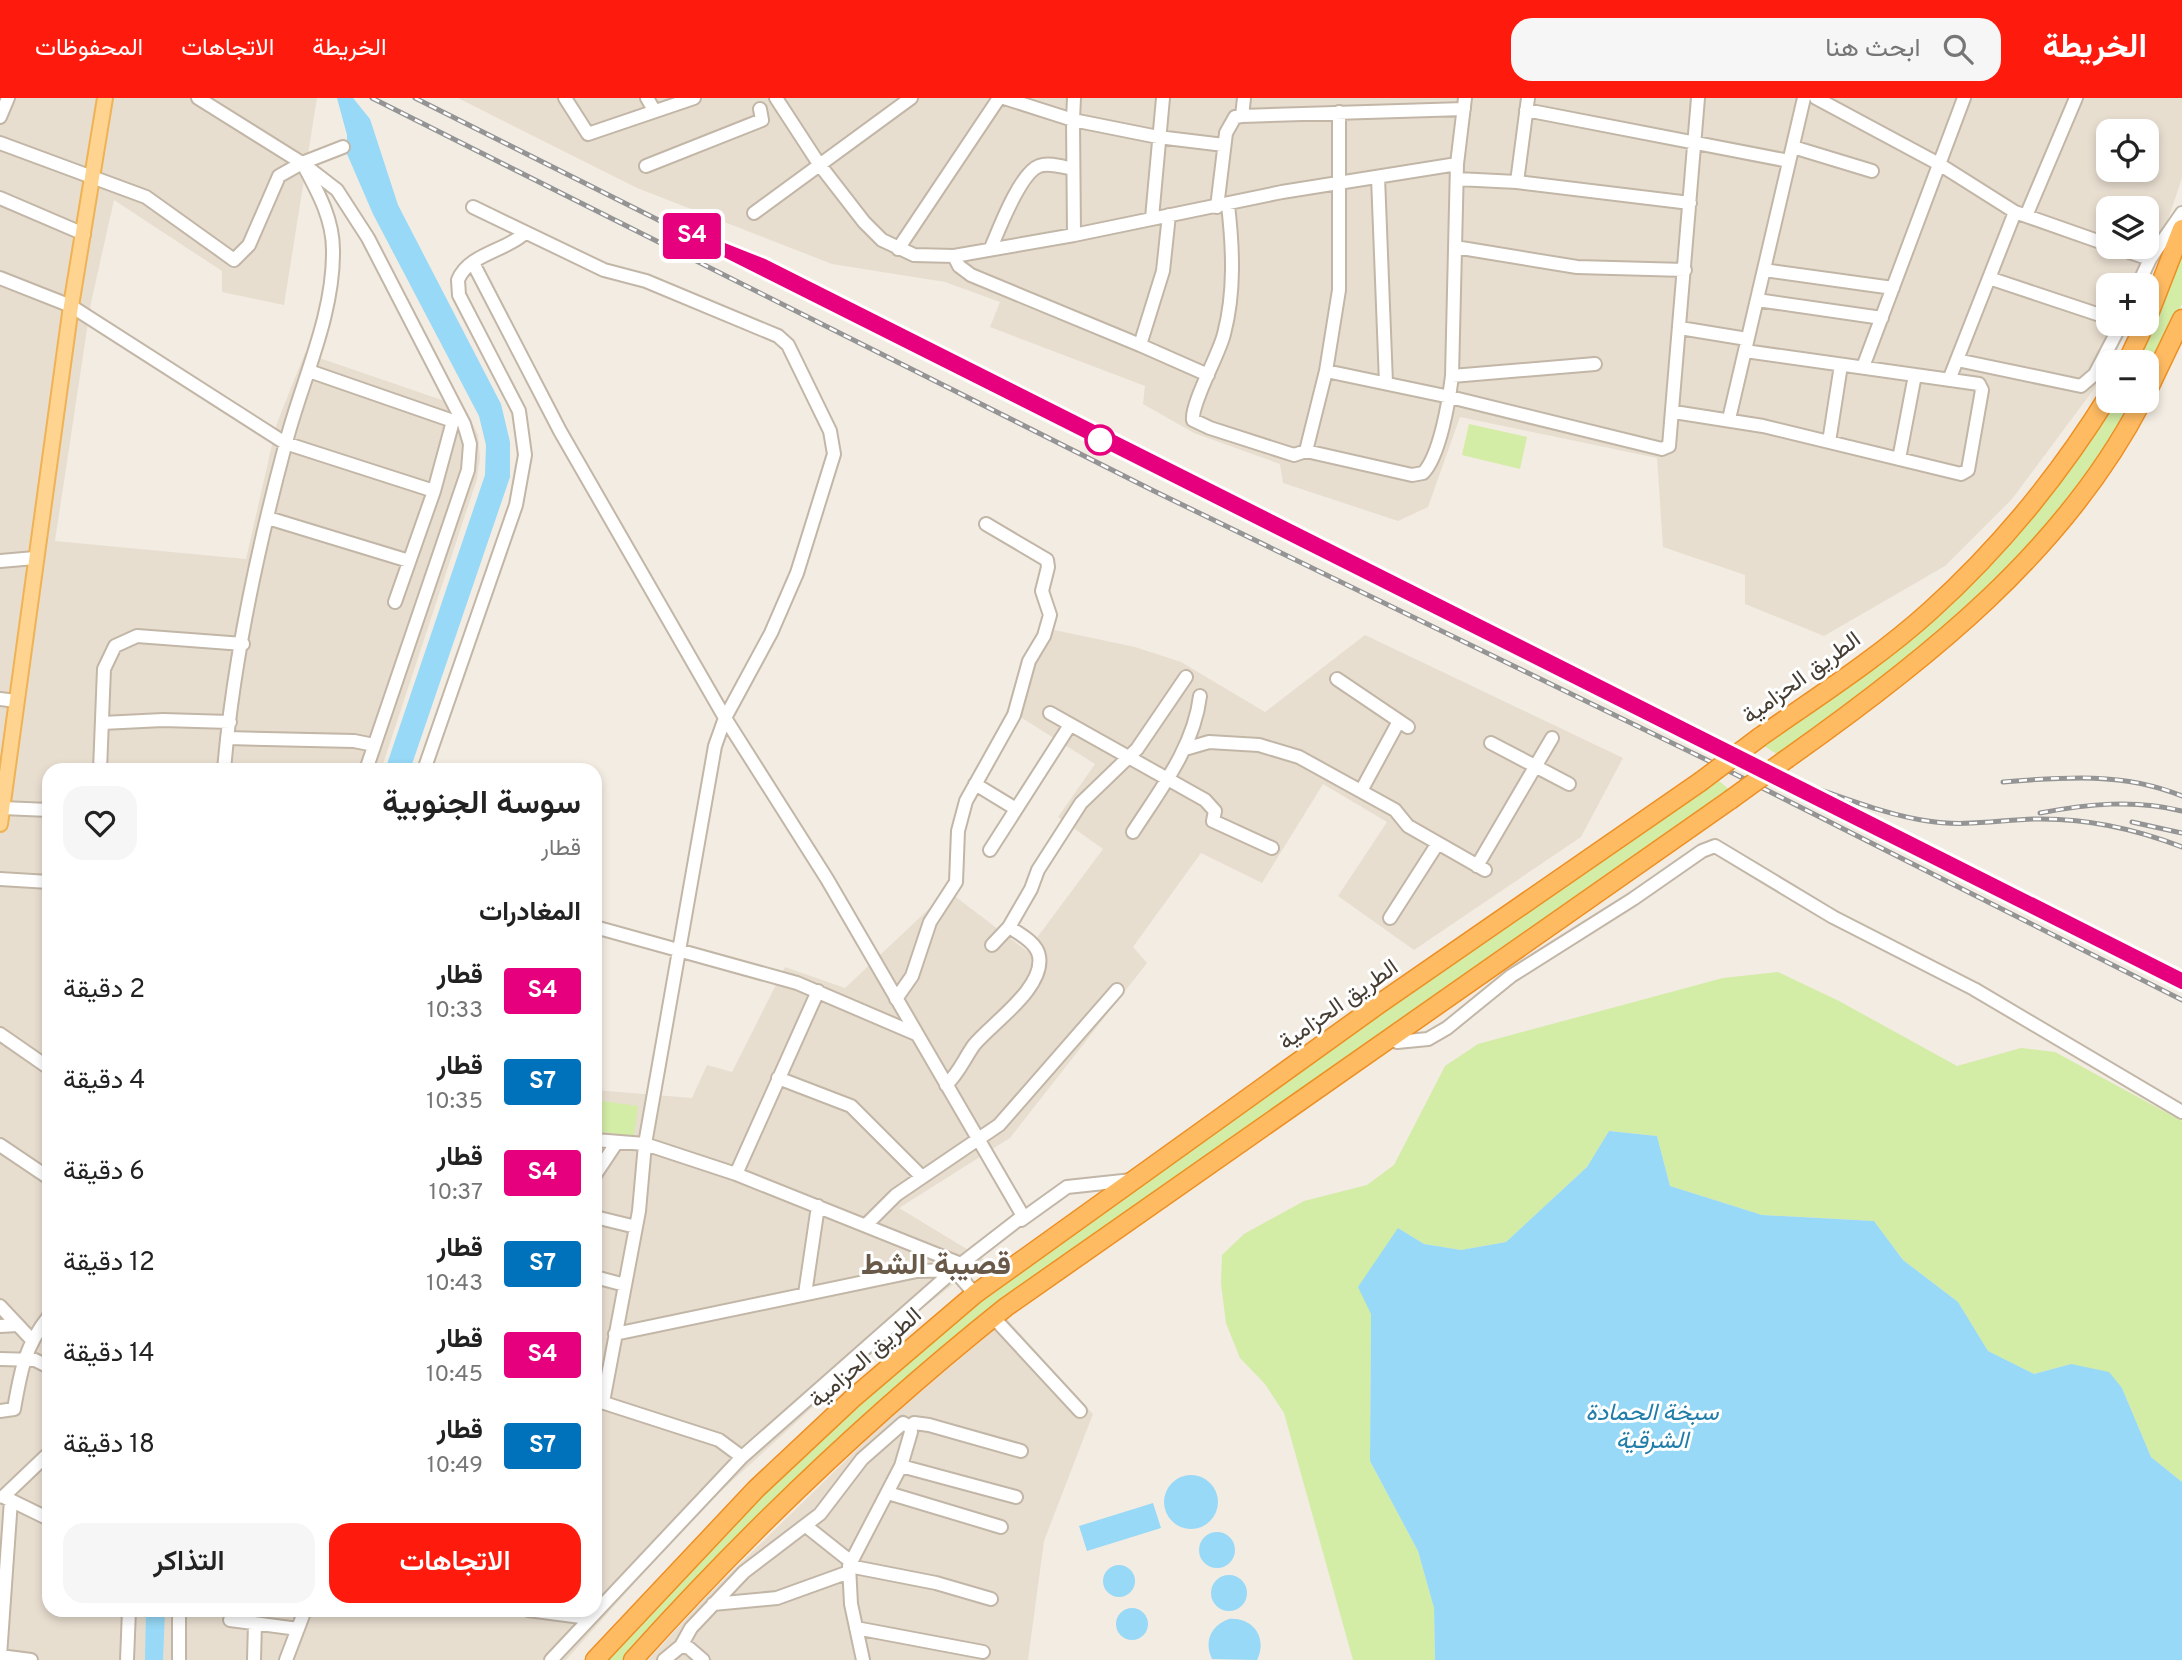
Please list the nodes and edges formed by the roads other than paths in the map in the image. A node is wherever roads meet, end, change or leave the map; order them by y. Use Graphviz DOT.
graph roads {
  1 [pos="8,98"];
  2 [pos="105,98"];
  3 [pos="198,98"];
  4 [pos="565,98"];
  5 [pos="647,98"];
  6 [pos="694,98"];
  7 [pos="752,98"];
  8 [pos="775,98"];
  9 [pos="911,98"];
  10 [pos="1001,98"];
  11 [pos="1074,98"];
  12 [pos="1163,98"];
  13 [pos="1244,98"];
  14 [pos="1698,98"];
  15 [pos="1804,98"];
  16 [pos="1816,98"];
  17 [pos="1964,98"];
  18 [pos="2076,98"];
  19 [pos="1465,104"];
  20 [pos="1527,104"];
  21 [pos="761,109"];
  22 [pos="653,110"];
  23 [pos="1339,112"];
  24 [pos="1242,116"];
  25 [pos="0,117"];
  26 [pos="1073,120"];
  27 [pos="1158,137"];
  28 [pos="1695,142"];
  29 [pos="0,144"];
  30 [pos="1224,145"];
  31 [pos="343,147"];
  32 [pos="1793,147"];
  33 [pos="1789,161"];
  34 [pos="302,163"];
  35 [pos="819,164"];
  36 [pos="1457,164"];
  37 [pos="1939,164"];
  38 [pos="646,166"];
  39 [pos="1073,169"];
  40 [pos="1872,171"];
  41 [pos="1378,177"];
  42 [pos="92,178"];
  43 [pos="1457,179"];
  44 [pos="1338,183"];
  45 [pos="1517,183"];
  46 [pos="0,198"];
  47 [pos="1690,203"];
  48 [pos="347,205"];
  49 [pos="473,206"];
  50 [pos="1222,206"];
  51 [pos="754,213"];
  52 [pos="2182,213"];
  53 [pos="2020,214"];
  54 [pos="1169,215"];
  55 [pos="1152,218"];
  56 [pos="330,220"];
  57 [pos="2182,229"];
  58 [pos="526,233"];
  59 [pos="84,234"];
  60 [pos="1074,235"];
  61 [pos="2096,240"];
  62 [pos="2159,246"];
  63 [pos="1455,247"];
  64 [pos="991,248"];
  65 [pos="898,249"];
  66 [pos="954,256"];
  67 [pos="2150,259"];
  68 [pos="472,263"];
  69 [pos="1685,270"];
  70 [pos="1763,270"];
  71 [pos="2144,273"];
  72 [pos="0,278"];
  73 [pos="1989,278"];
  74 [pos="1893,288"];
  75 [pos="2159,288"];
  76 [pos="1757,300"];
  77 [pos="71,306"];
  78 [pos="2096,314"];
  79 [pos="1882,318"];
  80 [pos="2182,319"];
  81 [pos="1680,328"];
  82 [pos="2115,336"];
  83 [pos="1140,345"];
  84 [pos="1746,345"];
  85 [pos="1957,360"];
  86 [pos="1595,364"];
  87 [pos="1841,365"];
  88 [pos="1863,367"];
  89 [pos="2159,367"];
  90 [pos="309,371"];
  91 [pos="1326,371"];
  92 [pos="1208,375"];
  93 [pos="1915,375"];
  94 [pos="1452,376"];
  95 [pos="1949,380"];
  96 [pos="1385,383"];
  97 [pos="1450,397"];
  98 [pos="1674,412"];
  99 [pos="2096,413"];
  100 [pos="2135,413"];
  101 [pos="1729,419"];
  102 [pos="1829,442"];
  103 [pos="285,443"];
  104 [pos="1306,450"];
  105 [pos="1899,459"];
  106 [pos="434,491"];
  107 [pos="268,517"];
  108 [pos="986,524"];
  109 [pos="35,558"];
  110 [pos="0,561"];
  111 [pos="409,561"];
  112 [pos="395,602"];
  113 [pos="243,644"];
  114 [pos="1186,677"];
  115 [pos="1337,679"];
  116 [pos="1200,696"];
  117 [pos="0,699"];
  118 [pos="16,701"];
  119 [pos="1050,713"];
  120 [pos="725,718"];
  121 [pos="230,722"];
  122 [pos="102,723"];
  123 [pos="1070,725"];
  124 [pos="227,738"];
  125 [pos="1552,738"];
  126 [pos="1490,743"];
  127 [pos="374,745"];
  128 [pos="1185,749"];
  129 [pos="1126,758"];
  130 [pos="100,763"];
  131 [pos="225,763"];
  132 [pos="368,763"];
  133 [pos="426,763"];
  134 [pos="1535,767"];
  135 [pos="1167,780"];
  136 [pos="975,784"];
  137 [pos="1569,784"];
  138 [pos="1361,791"];
  139 [pos="2,808"];
  140 [pos="1016,809"];
  141 [pos="42,810"];
  142 [pos="0,824"];
  143 [pos="1133,832"];
  144 [pos="1438,843"];
  145 [pos="1272,848"];
  146 [pos="990,850"];
  147 [pos="0,879"];
  148 [pos="42,882"];
  149 [pos="1390,919"];
  150 [pos="1009,927"];
  151 [pos="602,929"];
  152 [pos="992,945"];
  153 [pos="680,951"];
  154 [pos="1116,990"];
  155 [pos="818,991"];
  156 [pos="896,999"];
  157 [pos="0,1034"];
  158 [pos="916,1035"];
  159 [pos="1391,1037"];
  160 [pos="42,1063"];
  161 [pos="778,1078"];
  162 [pos="946,1084"];
  163 [pos="2182,1112"];
  164 [pos="979,1140"];
  165 [pos="602,1141"];
  166 [pos="617,1142"];
  167 [pos="645,1144"];
  168 [pos="0,1146"];
  169 [pos="602,1164"];
  170 [pos="42,1173"];
  171 [pos="736,1174"];
  172 [pos="922,1177"];
  173 [pos="1134,1180"];
  174 [pos="818,1206"];
  175 [pos="602,1219"];
  176 [pos="1021,1220"];
  177 [pos="867,1224"];
  178 [pos="636,1227"];
  179 [pos="958,1267"];
  180 [pos="602,1279"];
  181 [pos="625,1285"];
  182 [pos="805,1294"];
  183 [pos="975,1294"];
  184 [pos="0,1306"];
  185 [pos="993,1317"];
  186 [pos="18,1325"];
  187 [pos="42,1325"];
  188 [pos="0,1326"];
  189 [pos="615,1334"];
  190 [pos="32,1339"];
  191 [pos="0,1359"];
  192 [pos="23,1359"];
  193 [pos="42,1365"];
  194 [pos="602,1388"];
  195 [pos="602,1402"];
  196 [pos="0,1411"];
  197 [pos="1080,1411"];
  198 [pos="910,1427"];
  199 [pos="1020,1451"];
  200 [pos="742,1457"];
  201 [pos="42,1460"];
  202 [pos="901,1466"];
  203 [pos="888,1493"];
  204 [pos="5,1497"];
  205 [pos="1016,1497"];
  206 [pos="42,1516"];
  207 [pos="806,1526"];
  208 [pos="1001,1527"];
  209 [pos="849,1566"];
  210 [pos="602,1598"];
  211 [pos="990,1599"];
  212 [pos="713,1604"];
  213 [pos="130,1617"];
  214 [pos="179,1617"];
  215 [pos="302,1617"];
  216 [pos="581,1617"];
  217 [pos="589,1618"];
  218 [pos="230,1620"];
  219 [pos="255,1623"];
  220 [pos="856,1628"];
  221 [pos="298,1629"];
  222 [pos="681,1646"];
  223 [pos="984,1652"];
  224 [pos="0,1656"];
  225 [pos="32,1660"];
  226 [pos="127,1660"];
  227 [pos="179,1660"];
  228 [pos="254,1660"];
  229 [pos="286,1660"];
  230 [pos="551,1660"];
  231 [pos="595,1660"];
  232 [pos="633,1660"];
  233 [pos="664,1660"];
  234 [pos="703,1660"];
  235 [pos="863,1660"];
  1 -- 25 [label="street"];
  2 -- 42 [label="main road"];
  3 -- 34 [label="street"];
  4 -- 22 [label="street"];
  5 -- 22 [label="street"];
  6 -- 22 [label="street"];
  7 -- 21 [label="street"];
  8 -- 21 [label="street"];
  8 -- 35 [label="street"];
  9 -- 35 [label="street"];
  10 -- 26 [label="street"];
  10 -- 65 [label="street"];
  11 -- 26 [label="street"];
  12 -- 27 [label="street"];
  13 -- 24 [label="street"];
  14 -- 28 [label="street"];
  15 -- 32 [label="street"];
  16 -- 37 [label="street"];
  17 -- 37 [label="street"];
  18 -- 53 [label="street"];
  19 -- 23 [label="street"];
  19 -- 36 [label="street"];
  20 -- 28 [label="street"];
  20 -- 45 [label="street"];
  21 -- 38 [label="street"];
  23 -- 24 [label="street"];
  23 -- 44 [label="street"];
  24 -- 30 [label="street"];
  26 -- 27 [label="street"];
  26 -- 39 [label="street"];
  27 -- 30 [label="street"];
  27 -- 55 [label="street"];
  28 -- 33 [label="street"];
  28 -- 47 [label="street"];
  29 -- 42 [label="street"];
  30 -- 50 [label="street"];
  31 -- 34 [label="street"];
  32 -- 33 [label="street"];
  32 -- 40 [label="street"];
  33 -- 70 [label="street"];
  34 -- 42 [label="street"];
  34 -- 48 [label="street"];
  34 -- 56 [label="street"];
  35 -- 51 [label="street"];
  35 -- 65 [label="street"];
  36 -- 41 [label="street"];
  36 -- 43 [label="street"];
  37 -- 53 [label="street"];
  37 -- 74 [label="street"];
  39 -- 60 [label="street"];
  39 -- 64 [label="street"];
  41 -- 44 [label="street"];
  41 -- 96 [label="street"];
  42 -- 59 [label="main road"];
  43 -- 45 [label="street"];
  43 -- 63 [label="street"];
  44 -- 50 [label="street"];
  44 -- 91 [label="street"];
  45 -- 47 [label="street"];
  46 -- 59 [label="street"];
  47 -- 69 [label="street"];
  48 -- 56 [label="street"];
  48 -- 127 [label="street"];
  49 -- 58 [label="street"];
  50 -- 54 [label="street"];
  50 -- 92 [label="street"];
  52 -- 62 [label="street"];
  53 -- 61 [label="street"];
  53 -- 73 [label="street"];
  54 -- 55 [label="street"];
  54 -- 83 [label="street"];
  55 -- 60 [label="street"];
  56 -- 90 [label="street"];
  57 -- 75 [label="highway"];
  58 -- 68 [label="street"];
  58 -- 120 [label="street"];
  59 -- 77 [label="main road"];
  60 -- 64 [label="street"];
  63 -- 69 [label="street"];
  63 -- 94 [label="street"];
  64 -- 66 [label="street"];
  65 -- 66 [label="street"];
  66 -- 83 [label="street"];
  67 -- 71 [label="street"];
  68 -- 120 [label="street"];
  68 -- 133 [label="street"];
  69 -- 81 [label="street"];
  70 -- 74 [label="street"];
  70 -- 76 [label="street"];
  72 -- 77 [label="street"];
  73 -- 78 [label="street"];
  73 -- 85 [label="street"];
  74 -- 79 [label="street"];
  76 -- 79 [label="street"];
  76 -- 84 [label="street"];
  77 -- 103 [label="street"];
  77 -- 109 [label="main road"];
  79 -- 88 [label="street"];
  80 -- 89 [label="highway"];
  81 -- 84 [label="street"];
  81 -- 98 [label="street"];
  82 -- 85 [label="street"];
  83 -- 92 [label="street"];
  84 -- 87 [label="street"];
  84 -- 101 [label="street"];
  85 -- 95 [label="street"];
  86 -- 94 [label="street"];
  87 -- 88 [label="street"];
  87 -- 102 [label="street"];
  88 -- 93 [label="street"];
  90 -- 103 [label="street"];
  90 -- 106 [label="street"];
  91 -- 96 [label="street"];
  91 -- 104 [label="street"];
  92 -- 104 [label="street"];
  93 -- 95 [label="street"];
  93 -- 105 [label="street"];
  94 -- 97 [label="street"];
  95 -- 105 [label="street"];
  96 -- 97 [label="street"];
  97 -- 98 [label="street"];
  97 -- 104 [label="street"];
  98 -- 101 [label="street"];
  99 -- 173 [label="highway, الطريق الحزامية, bridge"];
  100 -- 159 [label="highway, bridge"];
  101 -- 102 [label="street"];
  102 -- 105 [label="street"];
  103 -- 106 [label="street"];
  103 -- 107 [label="street"];
  106 -- 111 [label="street"];
  107 -- 111 [label="street"];
  107 -- 113 [label="street"];
  108 -- 136 [label="street"];
  109 -- 110 [label="street"];
  109 -- 118 [label="main road"];
  111 -- 112 [label="street"];
  113 -- 121 [label="street"];
  113 -- 122 [label="street"];
  114 -- 129 [label="street"];
  115 -- 138 [label="street"];
  116 -- 128 [label="street"];
  117 -- 118 [label="street"];
  118 -- 139 [label="main road"];
  119 -- 123 [label="street"];
  120 -- 153 [label="street"];
  120 -- 156 [label="street"];
  121 -- 122 [label="street"];
  121 -- 124 [label="street"];
  122 -- 130 [label="street"];
  123 -- 129 [label="street"];
  123 -- 140 [label="street"];
  124 -- 127 [label="street"];
  124 -- 131 [label="street"];
  125 -- 134 [label="street"];
  126 -- 134 [label="street"];
  127 -- 132 [label="street"];
  128 -- 135 [label="street"];
  128 -- 138 [label="street"];
  129 -- 135 [label="street"];
  129 -- 150 [label="street"];
  134 -- 137 [label="street"];
  134 -- 144 [label="street"];
  135 -- 143 [label="street"];
  135 -- 145 [label="street"];
  136 -- 140 [label="street"];
  136 -- 156 [label="street"];
  138 -- 144 [label="street"];
  139 -- 141 [label="street"];
  139 -- 142 [label="main road"];
  140 -- 146 [label="street"];
  144 -- 149 [label="street"];
  147 -- 148 [label="street"];
  150 -- 152 [label="street"];
  150 -- 162 [label="street"];
  151 -- 153 [label="street"];
  153 -- 155 [label="street"];
  153 -- 167 [label="street"];
  154 -- 164 [label="street"];
  155 -- 158 [label="street"];
  155 -- 161 [label="street"];
  156 -- 158 [label="street"];
  157 -- 160 [label="street"];
  158 -- 162 [label="street"];
  159 -- 163 [label="street"];
  159 -- 185 [label="highway"];
  161 -- 171 [label="street"];
  161 -- 172 [label="street"];
  162 -- 164 [label="street"];
  164 -- 172 [label="street"];
  164 -- 176 [label="street"];
  165 -- 166 [label="street"];
  166 -- 167 [label="street"];
  166 -- 169 [label="street"];
  167 -- 171 [label="street"];
  167 -- 178 [label="street"];
  168 -- 170 [label="street"];
  171 -- 174 [label="street"];
  172 -- 177 [label="street"];
  173 -- 176 [label="street"];
  173 -- 183 [label="highway, الطريق الحزامية"];
  174 -- 177 [label="street"];
  174 -- 182 [label="street"];
  175 -- 178 [label="street"];
  176 -- 179 [label="street"];
  177 -- 179 [label="street"];
  178 -- 181 [label="street"];
  179 -- 182 [label="street"];
  179 -- 183 [label="street"];
  179 -- 200 [label="street"];
  180 -- 181 [label="street"];
  181 -- 189 [label="street"];
  182 -- 189 [label="street"];
  183 -- 231 [label="highway, الطريق الحزامية"];
  184 -- 186 [label="street"];
  185 -- 197 [label="street"];
  185 -- 232 [label="highway"];
  186 -- 188 [label="street"];
  186 -- 190 [label="street"];
  187 -- 190 [label="street"];
  189 -- 194 [label="street"];
  190 -- 192 [label="street"];
  191 -- 192 [label="street"];
  192 -- 193 [label="street"];
  192 -- 196 [label="street"];
  195 -- 200 [label="street"];
  198 -- 199 [label="street"];
  198 -- 202 [label="street"];
  198 -- 207 [label="street"];
  200 -- 210 [label="street"];
  201 -- 204 [label="street"];
  202 -- 203 [label="street"];
  202 -- 205 [label="street"];
  203 -- 208 [label="street"];
  203 -- 209 [label="street"];
  204 -- 206 [label="street"];
  204 -- 224 [label="street"];
  207 -- 209 [label="street"];
  207 -- 212 [label="street"];
  209 -- 211 [label="street"];
  209 -- 212 [label="street"];
  209 -- 220 [label="street"];
  212 -- 222 [label="street"];
  213 -- 226 [label="street"];
  214 -- 227 [label="street"];
  215 -- 221 [label="street"];
  216 -- 217 [label="street"];
  217 -- 230 [label="street"];
  218 -- 219 [label="street"];
  219 -- 221 [label="street"];
  219 -- 228 [label="street"];
  220 -- 223 [label="street"];
  220 -- 235 [label="street"];
  221 -- 229 [label="street"];
  222 -- 233 [label="street"];
  222 -- 234 [label="street"];
  224 -- 225 [label="street"];
}
